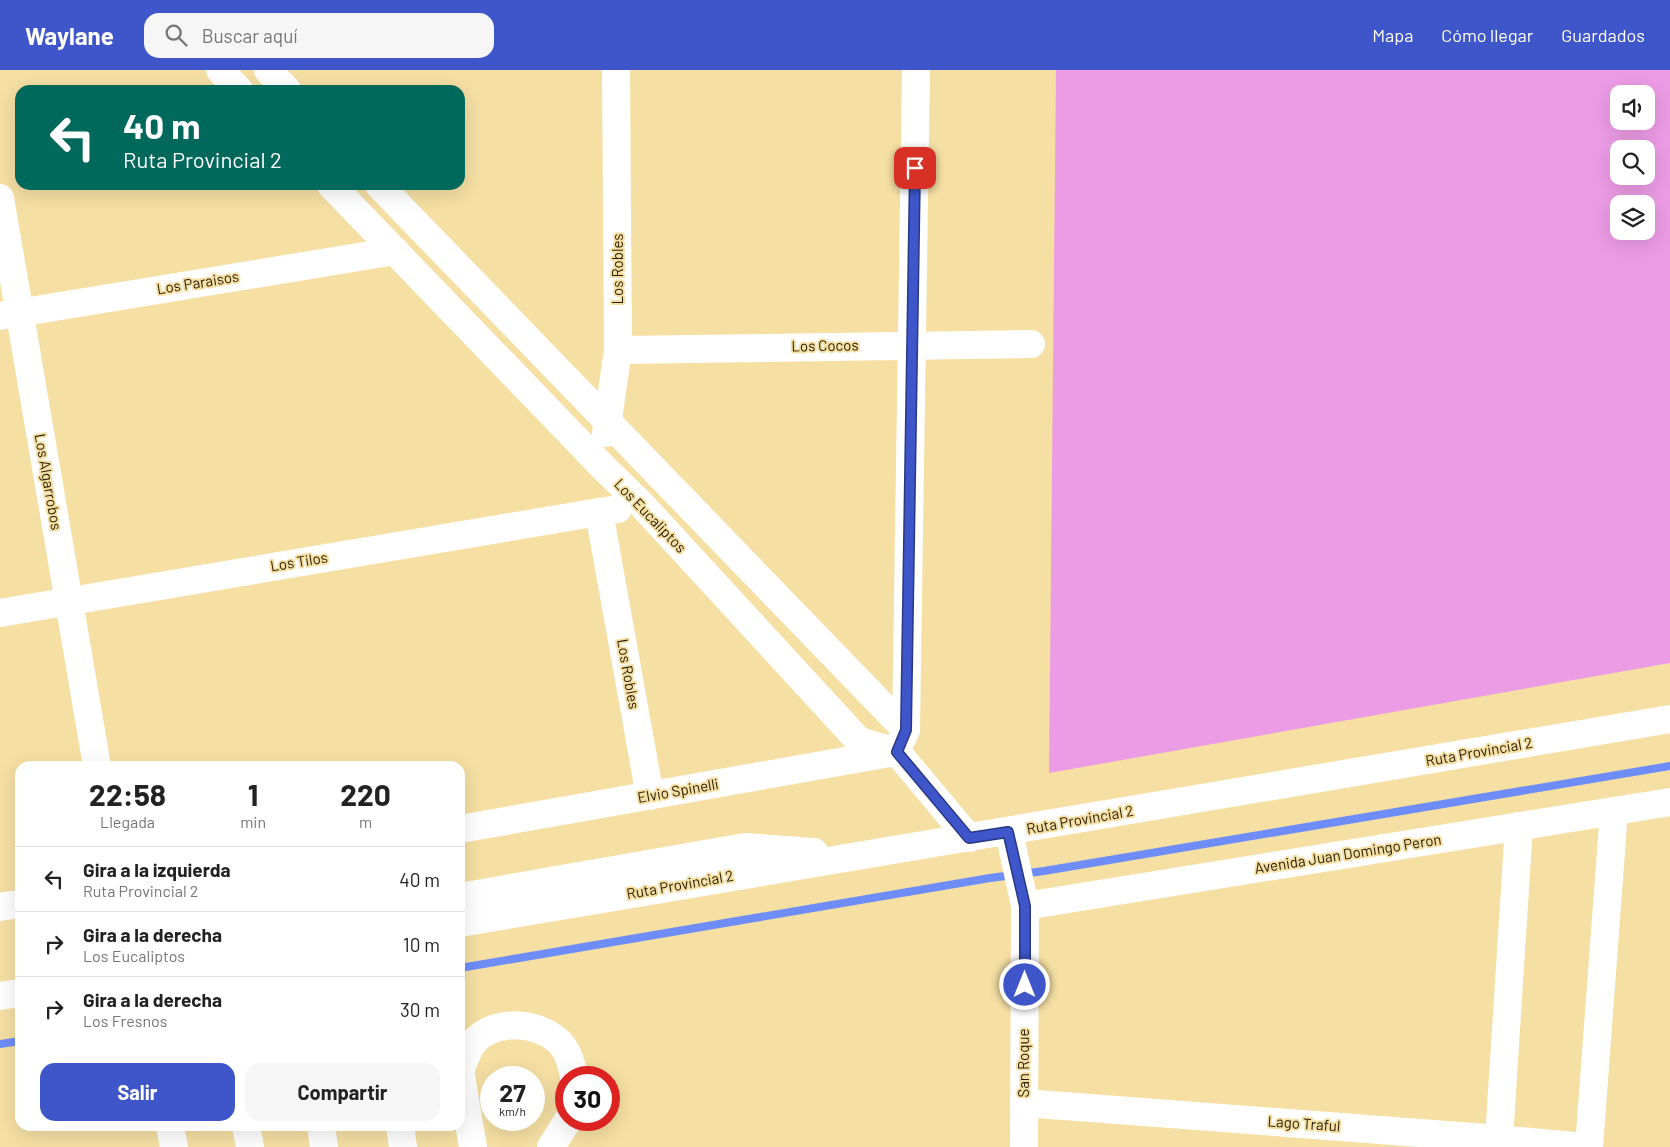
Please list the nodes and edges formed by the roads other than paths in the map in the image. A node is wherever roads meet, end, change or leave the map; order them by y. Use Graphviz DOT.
graph roads {
  1 [pos="220,70"];
  2 [pos="268,70"];
  3 [pos="616,70"];
  4 [pos="916,70"];
  5 [pos="234,85"];
  6 [pos="282,85"];
  7 [pos="336,190"];
  8 [pos="384,190"];
  9 [pos="0,198"];
  10 [pos="395,251"];
  11 [pos="10,314"];
  12 [pos="913,344"];
  13 [pos="1031,344"];
  14 [pos="618,350"];
  15 [pos="607,420"];
  16 [pos="603,467"];
  17 [pos="676,492"];
  18 [pos="642,505"];
  19 [pos="599,512"];
  20 [pos="68,601"];
  21 [pos="0,612"];
  22 [pos="1670,719"];
  23 [pos="901,741"];
  24 [pos="96,761"];
  25 [pos="650,796"];
  26 [pos="1670,802"];
  27 [pos="1614,812"];
  28 [pos="1519,826"];
  29 [pos="465,828"];
  30 [pos="1008,832"];
  31 [pos="969,838"];
  32 [pos="858,855"];
  33 [pos="465,896"];
  34 [pos="15,905"];
  35 [pos="1025,906"];
  36 [pos="0,907"];
  37 [pos="465,922"];
  38 [pos="465,1060"];
  39 [pos="570,1066"];
  40 [pos="465,1100"];
  41 [pos="1024,1103"];
  42 [pos="171,1131"];
  43 [pos="247,1131"];
  44 [pos="321,1131"];
  45 [pos="401,1131"];
  46 [pos="561,1131"];
  47 [pos="1499,1139"];
  48 [pos="174,1147"];
  49 [pos="250,1147"];
  50 [pos="324,1147"];
  51 [pos="403,1147"];
  52 [pos="473,1147"];
  53 [pos="552,1147"];
  54 [pos="1024,1147"];
  55 [pos="1585,1147"];
  56 [pos="1589,1147"];
  1 -- 5 [label="street"];
  2 -- 6 [label="street"];
  3 -- 14 [label="street, Los Robles"];
  4 -- 12 [label="street"];
  7 -- 10 [label="street, Los Eucaliptos"];
  8 -- 15 [label="street"];
  9 -- 11 [label="street, Los Algarrobos"];
  10 -- 11 [label="street, Los Paraisos"];
  10 -- 16 [label="street, Los Eucaliptos"];
  11 -- 20 [label="street, Los Algarrobos"];
  12 -- 13 [label="street, Los Cocos"];
  12 -- 14 [label="street, Los Cocos"];
  12 -- 23 [label="street"];
  14 -- 15 [label="street, Los Robles"];
  15 -- 16 [label="street, Los Robles"];
  15 -- 17 [label="street"];
  16 -- 18 [label="street, Los Eucaliptos"];
  17 -- 18 [label="street"];
  17 -- 23 [label="street"];
  18 -- 19 [label="street"];
  18 -- 23 [label="street, Los Eucaliptos"];
  19 -- 20 [label="street, Los Tilos"];
  19 -- 25 [label="street, Los Robles"];
  20 -- 21 [label="street, Los Tilos"];
  20 -- 24 [label="street, Los Algarrobos"];
  22 -- 30 [label="street, Ruta Provincial 2"];
  23 -- 25 [label="street, Elvio Spinelli"];
  23 -- 31 [label="street"];
  25 -- 29 [label="street, Elvio Spinelli"];
  26 -- 27 [label="street, Avenida Juan Domingo Peron"];
  27 -- 28 [label="street, Avenida Juan Domingo Peron"];
  27 -- 56 [label="street"];
  28 -- 35 [label="street, Avenida Juan Domingo Peron"];
  28 -- 47 [label="street"];
  30 -- 31 [label="street, Ruta Provincial 2"];
  30 -- 35 [label="street, San Roque"];
  31 -- 32 [label="street, Ruta Provincial 2"];
  32 -- 33 [label="street"];
  32 -- 37 [label="street, Ruta Provincial 2"];
  34 -- 36 [label="street"];
  35 -- 41 [label="street, San Roque"];
  38 -- 39 [label="street"];
  40 -- 52 [label="street"];
  41 -- 47 [label="street, Lago Traful"];
  41 -- 54 [label="street, San Roque"];
  42 -- 48 [label="street"];
  43 -- 49 [label="street"];
  44 -- 50 [label="street"];
  45 -- 51 [label="street"];
  46 -- 53 [label="street"];
  47 -- 55 [label="street, Lago Traful"];
}
